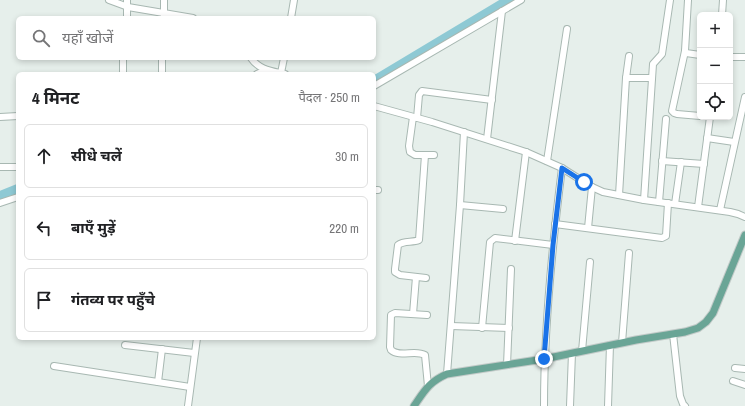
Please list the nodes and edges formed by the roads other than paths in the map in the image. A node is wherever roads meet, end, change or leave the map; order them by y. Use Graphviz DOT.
graph roads {
  1 [pos="110,0"];
  2 [pos="164,0"];
  3 [pos="294,0"];
  4 [pos="520,0"];
  5 [pos="670,0"];
  6 [pos="688,0"];
  7 [pos="723,0"];
  8 [pos="128,3"];
  9 [pos="502,11"];
  10 [pos="722,12"];
  11 [pos="164,15"];
  12 [pos="127,16"];
  13 [pos="291,16"];
  14 [pos="567,29"];
  15 [pos="685,51"];
  16 [pos="697,55"];
  17 [pos="629,56"];
  18 [pos="733,57"];
  19 [pos="745,57"];
  20 [pos="123,60"];
  21 [pos="162,60"];
  22 [pos="252,60"];
  23 [pos="284,60"];
  24 [pos="266,70"];
  25 [pos="123,72"];
  26 [pos="162,72"];
  27 [pos="262,72"];
  28 [pos="271,72"];
  29 [pos="283,72"];
  30 [pos="626,78"];
  31 [pos="652,78"];
  32 [pos="376,85"];
  33 [pos="745,97"];
  34 [pos="492,100"];
  35 [pos="376,107"];
  36 [pos="16,116"];
  37 [pos="697,116"];
  38 [pos="0,117"];
  39 [pos="415,117"];
  40 [pos="666,119"];
  41 [pos="710,120"];
  42 [pos="464,132"];
  43 [pos="707,138"];
  44 [pos="487,139"];
  45 [pos="734,142"];
  46 [pos="526,152"];
  47 [pos="424,155"];
  48 [pos="434,155"];
  49 [pos="548,161"];
  50 [pos="662,161"];
  51 [pos="681,162"];
  52 [pos="704,164"];
  53 [pos="0,167"];
  54 [pos="16,167"];
  55 [pos="562,168"];
  56 [pos="592,187"];
  57 [pos="619,195"];
  58 [pos="16,198"];
  59 [pos="644,200"];
  60 [pos="659,202"];
  61 [pos="0,203"];
  62 [pos="672,203"];
  63 [pos="460,205"];
  64 [pos="698,207"];
  65 [pos="503,209"];
  66 [pos="720,210"];
  67 [pos="745,217"];
  68 [pos="555,224"];
  69 [pos="588,228"];
  70 [pos="745,235"];
  71 [pos="515,241"];
  72 [pos="553,245"];
  73 [pos="629,253"];
  74 [pos="590,262"];
  75 [pos="511,269"];
  76 [pos="416,277"];
  77 [pos="426,278"];
  78 [pos="413,314"];
  79 [pos="427,315"];
  80 [pos="451,326"];
  81 [pos="482,328"];
  82 [pos="509,328"];
  83 [pos="673,334"];
  84 [pos="197,340"];
  85 [pos="622,343"];
  86 [pos="125,345"];
  87 [pos="610,345"];
  88 [pos="162,349"];
  89 [pos="582,351"];
  90 [pos="194,353"];
  91 [pos="572,353"];
  92 [pos="544,359"];
  93 [pos="507,365"];
  94 [pos="54,366"];
  95 [pos="735,368"];
  96 [pos="745,369"];
  97 [pos="447,374"];
  98 [pos="733,381"];
  99 [pos="158,382"];
  100 [pos="745,385"];
  101 [pos="428,386"];
  102 [pos="190,387"];
  103 [pos="188,406"];
  104 [pos="414,406"];
  105 [pos="544,406"];
  106 [pos="570,406"];
  107 [pos="608,406"];
  108 [pos="685,406"];
  1 -- 8 [label="street"];
  2 -- 11 [label="street"];
  3 -- 13 [label="street"];
  4 -- 9 [label="street"];
  5 -- 31 [label="street"];
  6 -- 15 [label="street"];
  7 -- 10 [label="street"];
  8 -- 11 [label="street"];
  8 -- 12 [label="street"];
  9 -- 32 [label="street"];
  9 -- 34 [label="street"];
  14 -- 49 [label="street"];
  15 -- 16 [label="street"];
  15 -- 37 [label="street"];
  17 -- 30 [label="street"];
  18 -- 19 [label="street"];
  20 -- 25 [label="street"];
  21 -- 26 [label="street"];
  22 -- 24 [label="street"];
  23 -- 29 [label="street"];
  24 -- 27 [label="street"];
  24 -- 28 [label="street"];
  30 -- 31 [label="street"];
  30 -- 57 [label="street"];
  31 -- 59 [label="street"];
  33 -- 45 [label="street"];
  34 -- 39 [label="street"];
  34 -- 44 [label="street"];
  35 -- 39 [label="street"];
  36 -- 38 [label="street"];
  39 -- 42 [label="street"];
  39 -- 47 [label="street"];
  40 -- 50 [label="street"];
  41 -- 43 [label="street"];
  42 -- 44 [label="street"];
  42 -- 63 [label="street"];
  43 -- 45 [label="street"];
  43 -- 52 [label="street"];
  44 -- 46 [label="street"];
  45 -- 66 [label="street"];
  46 -- 49 [label="street"];
  46 -- 71 [label="street"];
  47 -- 48 [label="street"];
  47 -- 76 [label="street"];
  49 -- 55 [label="street"];
  50 -- 51 [label="street"];
  50 -- 60 [label="street"];
  51 -- 52 [label="street"];
  51 -- 62 [label="street"];
  52 -- 64 [label="street"];
  53 -- 54 [label="street"];
  55 -- 56 [label="street"];
  55 -- 68 [label="street"];
  56 -- 57 [label="street"];
  56 -- 69 [label="street"];
  57 -- 59 [label="street"];
  58 -- 61 [label="street"];
  59 -- 60 [label="street"];
  60 -- 62 [label="street"];
  62 -- 64 [label="street"];
  62 -- 69 [label="street"];
  63 -- 65 [label="street"];
  63 -- 80 [label="street"];
  64 -- 66 [label="street"];
  66 -- 67 [label="street"];
  68 -- 69 [label="street"];
  68 -- 72 [label="street"];
  70 -- 83 [label="main road"];
  71 -- 72 [label="street"];
  71 -- 81 [label="street"];
  72 -- 92 [label="street"];
  73 -- 85 [label="street"];
  74 -- 89 [label="street"];
  75 -- 82 [label="street"];
  76 -- 77 [label="street"];
  76 -- 78 [label="street"];
  78 -- 79 [label="street"];
  78 -- 101 [label="street"];
  80 -- 81 [label="street"];
  80 -- 97 [label="street"];
  81 -- 82 [label="street"];
  82 -- 93 [label="street"];
  83 -- 85 [label="main road"];
  83 -- 108 [label="street"];
  84 -- 90 [label="street"];
  85 -- 87 [label="main road"];
  86 -- 88 [label="street"];
  87 -- 89 [label="main road"];
  87 -- 107 [label="street"];
  88 -- 90 [label="street"];
  88 -- 99 [label="street"];
  89 -- 91 [label="main road"];
  90 -- 102 [label="street"];
  91 -- 92 [label="main road"];
  91 -- 106 [label="street"];
  92 -- 93 [label="main road"];
  92 -- 105 [label="street"];
  93 -- 97 [label="main road"];
  94 -- 99 [label="street"];
  95 -- 96 [label="street"];
  97 -- 101 [label="main road"];
  98 -- 100 [label="street"];
  99 -- 102 [label="street"];
  101 -- 104 [label="main road"];
  102 -- 103 [label="street"];
}
